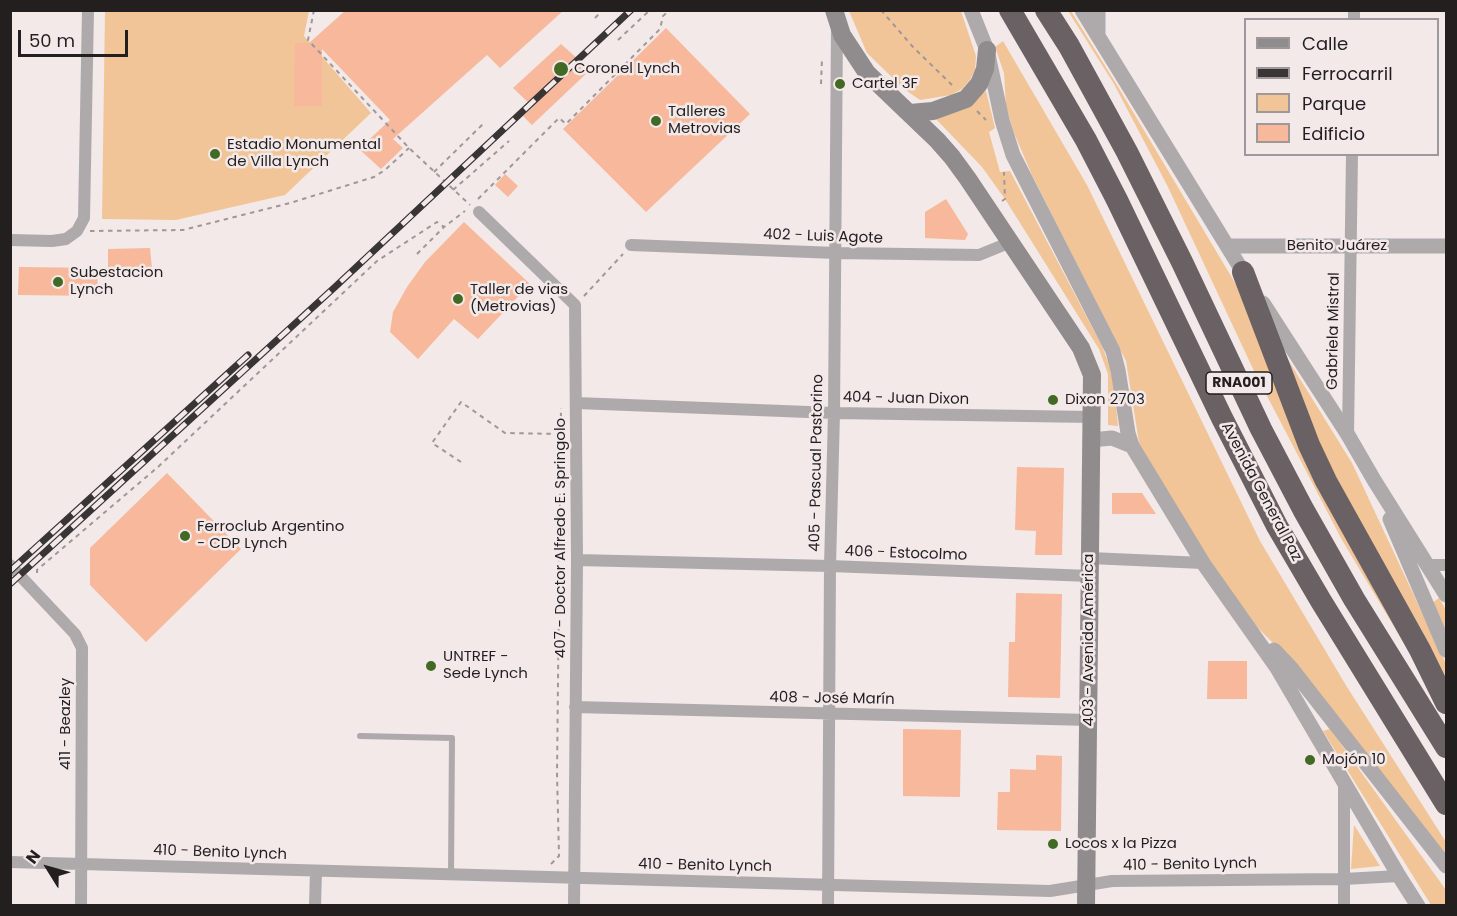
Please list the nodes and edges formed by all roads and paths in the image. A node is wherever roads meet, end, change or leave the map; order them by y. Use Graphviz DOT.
graph roads {
  1 [pos="88,10"];
  2 [pos="314,10"];
  3 [pos="603,10"];
  4 [pos="650,10"];
  5 [pos="670,10"];
  6 [pos="881,10"];
  7 [pos="971,10"];
  8 [pos="1010,10"];
  9 [pos="1047,10"];
  10 [pos="1082,10"];
  11 [pos="1098,10"];
  12 [pos="835,16"];
  13 [pos="595,18"];
  14 [pos="1098,35"];
  15 [pos="618,40"];
  16 [pos="987,50"];
  17 [pos="822,54"];
  18 [pos="821,84"];
  19 [pos="966,99"];
  20 [pos="910,113"];
  21 [pos="483,124"];
  22 [pos="990,127"];
  23 [pos="508,141"];
  24 [pos="409,148"];
  25 [pos="1352,156"];
  26 [pos="1004,168"];
  27 [pos="434,172"];
  28 [pos="453,190"];
  29 [pos="475,209"];
  30 [pos="990,210"];
  31 [pos="444,227"];
  32 [pos="77,231"];
  33 [pos="10,240"];
  34 [pos="1011,242"];
  35 [pos="631,245"];
  36 [pos="1227,246"];
  37 [pos="1350,246"];
  38 [pos="1446,246"];
  39 [pos="836,253"];
  40 [pos="417,254"];
  41 [pos="1243,272"];
  42 [pos="575,305"];
  43 [pos="561,400"];
  44 [pos="576,403"];
  45 [pos="834,413"];
  46 [pos="1092,417"];
  47 [pos="561,434"];
  48 [pos="576,434"];
  49 [pos="1348,435"];
  50 [pos="1091,440"];
  51 [pos="1132,446"];
  52 [pos="460,462"];
  53 [pos="1374,480"];
  54 [pos="577,560"];
  55 [pos="1203,563"];
  56 [pos="1428,565"];
  57 [pos="1446,565"];
  58 [pos="830,566"];
  59 [pos="12,567"];
  60 [pos="1090,567"];
  61 [pos="33,589"];
  62 [pos="1446,595"];
  63 [pos="1234,609"];
  64 [pos="1446,650"];
  65 [pos="1446,703"];
  66 [pos="575,707"];
  67 [pos="829,714"];
  68 [pos="1089,720"];
  69 [pos="360,736"];
  70 [pos="1446,747"];
  71 [pos="1344,782"];
  72 [pos="1446,804"];
  73 [pos="10,862"];
  74 [pos="81,862"];
  75 [pos="1446,866"];
  76 [pos="546,869"];
  77 [pos="316,871"];
  78 [pos="451,875"];
  79 [pos="1399,876"];
  80 [pos="574,878"];
  81 [pos="1344,879"];
  82 [pos="828,884"];
  83 [pos="1086,886"];
  84 [pos="81,906"];
  85 [pos="315,906"];
  86 [pos="574,906"];
  87 [pos="828,906"];
  88 [pos="1086,906"];
  89 [pos="1344,906"];
  90 [pos="1418,906"];
  1 -- 32 [label="street"];
  2 -- 24 [label="path"];
  3 -- 13 [label="path"];
  4 -- 15 [label="path"];
  5 -- 29 [label="path"];
  6 -- 19 [label="path"];
  7 -- 16 [label="street"];
  8 -- 72 [label="highway, Avenida General Paz / RNA001"];
  9 -- 70 [label="highway, Avenida General Paz / RNA001"];
  10 -- 14 [label="street"];
  11 -- 14 [label="street"];
  12 -- 20 [label="main road"];
  12 -- 39 [label="street, 405 - Pascual Pastorino"];
  14 -- 36 [label="street"];
  16 -- 19 [label="main road"];
  16 -- 51 [label="street"];
  17 -- 18 [label="path"];
  19 -- 20 [label="main road"];
  19 -- 22 [label="path"];
  20 -- 30 [label="main road"];
  21 -- 27 [label="path"];
  23 -- 28 [label="path"];
  24 -- 27 [label="path"];
  24 -- 32 [label="path"];
  25 -- 37 [label="street, Gabriela Mistral"];
  26 -- 30 [label="path"];
  27 -- 28 [label="path"];
  28 -- 29 [label="path"];
  29 -- 31 [label="path"];
  29 -- 42 [label="street"];
  30 -- 34 [label="main road"];
  31 -- 40 [label="path"];
  31 -- 61 [label="path"];
  32 -- 33 [label="street"];
  34 -- 39 [label="street, 402 - Luis Agote"];
  34 -- 46 [label="main road, 403 - Avenida América"];
  35 -- 39 [label="street, 402 - Luis Agote"];
  35 -- 42 [label="path"];
  36 -- 37 [label="street, Benito Juárez"];
  36 -- 41 [label="street"];
  37 -- 38 [label="street, Benito Juárez"];
  37 -- 49 [label="street, Gabriela Mistral"];
  39 -- 45 [label="street, 405 - Pascual Pastorino"];
  41 -- 49 [label="street"];
  41 -- 65 [label="highway"];
  42 -- 44 [label="street, 407 - Doctor Alfredo E. Springolo"];
  43 -- 47 [label="path"];
  44 -- 45 [label="street, 404 - Juan Dixon"];
  44 -- 48 [label="street, 407 - Doctor Alfredo E. Springolo"];
  45 -- 46 [label="street, 404 - Juan Dixon"];
  45 -- 58 [label="street, 405 - Pascual Pastorino"];
  46 -- 50 [label="main road, 403 - Avenida América"];
  47 -- 48 [label="path"];
  47 -- 52 [label="path"];
  47 -- 76 [label="path"];
  48 -- 54 [label="street, 407 - Doctor Alfredo E. Springolo"];
  49 -- 53 [label="street"];
  50 -- 51 [label="street"];
  50 -- 60 [label="main road, 403 - Avenida América"];
  51 -- 55 [label="street"];
  53 -- 56 [label="street"];
  53 -- 64 [label="street"];
  54 -- 58 [label="street, 406 - Estocolmo"];
  54 -- 66 [label="street, 407 - Doctor Alfredo E. Springolo"];
  55 -- 60 [label="street, 406 - Estocolmo"];
  55 -- 63 [label="street"];
  56 -- 57 [label="street"];
  56 -- 62 [label="street"];
  58 -- 60 [label="street, 406 - Estocolmo"];
  58 -- 67 [label="street, 405 - Pascual Pastorino"];
  59 -- 61 [label="street, 411 - Beazley"];
  60 -- 68 [label="main road, 403 - Avenida América"];
  61 -- 74 [label="street, 411 - Beazley"];
  63 -- 71 [label="street"];
  63 -- 75 [label="street"];
  66 -- 67 [label="street, 408 - José Marín"];
  66 -- 80 [label="street, 407 - Doctor Alfredo E. Springolo"];
  67 -- 68 [label="street, 408 - José Marín"];
  67 -- 82 [label="street, 405 - Pascual Pastorino"];
  68 -- 83 [label="main road, 403 - Avenida América"];
  69 -- 78 [label="lane"];
  71 -- 79 [label="street"];
  71 -- 81 [label="street"];
  73 -- 74 [label="street, 410 - Benito Lynch"];
  74 -- 77 [label="street, 410 - Benito Lynch"];
  74 -- 84 [label="street, 411 - Beazley"];
  77 -- 78 [label="street, 410 - Benito Lynch"];
  77 -- 85 [label="street"];
  78 -- 80 [label="street, 410 - Benito Lynch"];
  79 -- 81 [label="street, 410 - Benito Lynch"];
  79 -- 90 [label="street"];
  80 -- 82 [label="street, 410 - Benito Lynch"];
  80 -- 86 [label="street, 407 - Doctor Alfredo E. Springolo"];
  81 -- 83 [label="street, 410 - Benito Lynch"];
  81 -- 89 [label="street"];
  82 -- 83 [label="street, 410 - Benito Lynch"];
  82 -- 87 [label="street, 405 - Pascual Pastorino"];
  83 -- 88 [label="main road, 403 - Avenida América"];
}
